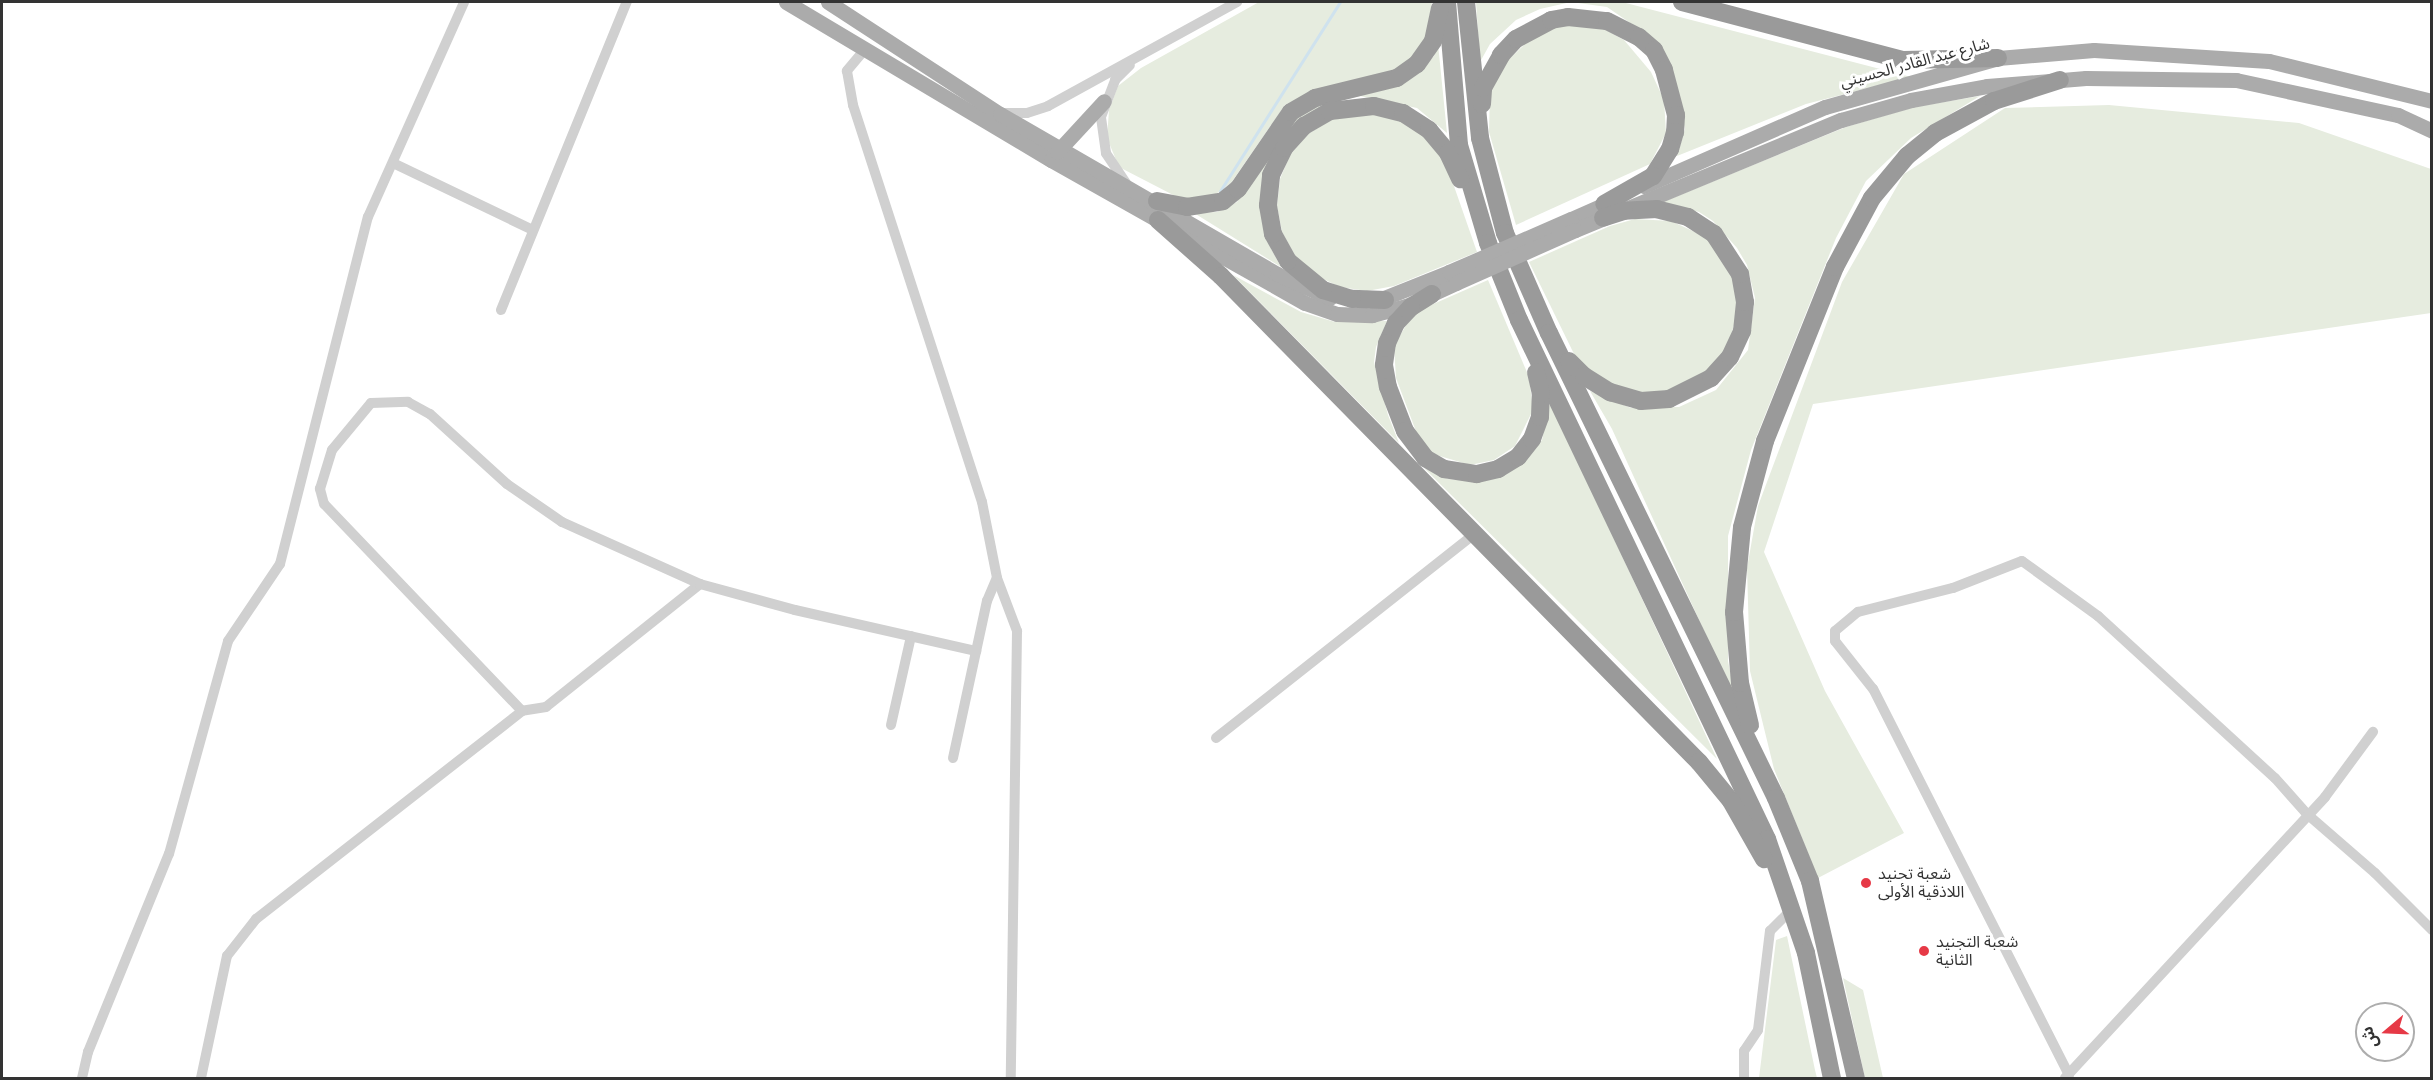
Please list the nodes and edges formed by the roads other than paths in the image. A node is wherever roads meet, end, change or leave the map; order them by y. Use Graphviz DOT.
graph roads {
  1 [pos="464,2"];
  2 [pos="627,2"];
  3 [pos="786,2"];
  4 [pos="828,2"];
  5 [pos="1237,2"];
  6 [pos="1441,2"];
  7 [pos="1447,2"];
  8 [pos="1466,2"];
  9 [pos="1682,2"];
  10 [pos="866,48"];
  11 [pos="1139,56"];
  12 [pos="1998,58"];
  13 [pos="2060,80"];
  14 [pos="1104,101"];
  15 [pos="2432,101"];
  16 [pos="1000,114"];
  17 [pos="2432,131"];
  18 [pos="1480,138"];
  19 [pos="1062,146"];
  20 [pos="1050,160"];
  21 [pos="393,163"];
  22 [pos="1126,184"];
  23 [pos="1157,201"];
  24 [pos="1604,211"];
  25 [pos="1158,220"];
  26 [pos="533,230"];
  27 [pos="1488,243"];
  28 [pos="1453,278"];
  29 [pos="1432,294"];
  30 [pos="1385,300"];
  31 [pos="501,310"];
  32 [pos="1519,320"];
  33 [pos="1549,333"];
  34 [pos="1474,534"];
  35 [pos="997,578"];
  36 [pos="700,584"];
  37 [pos="911,636"];
  38 [pos="976,651"];
  39 [pos="522,711"];
  40 [pos="891,725"];
  41 [pos="2373,732"];
  42 [pos="1216,738"];
  43 [pos="953,758"];
  44 [pos="1776,798"];
  45 [pos="2307,814"];
  46 [pos="1793,908"];
  47 [pos="2432,930"];
  48 [pos="2067,1077"];
  49 [pos="82,1078"];
  50 [pos="201,1078"];
  51 [pos="1011,1078"];
  52 [pos="1744,1078"];
  53 [pos="1832,1078"];
  54 [pos="1856,1078"];
  1 -- 21 [label="street"];
  2 -- 26 [label="street"];
  3 -- 10 [label="main road"];
  4 -- 16 [label="main road"];
  5 -- 11 [label="street"];
  6 -- 23 [label="highway"];
  7 -- 27 [label="highway"];
  8 -- 18 [label="highway"];
  9 -- 12 [label="highway"];
  10 -- 20 [label="main road"];
  10 -- 35 [label="street"];
  11 -- 14 [label="street"];
  11 -- 16 [label="street"];
  12 -- 15 [label="main road, شارع عبد القادر الحسيني"];
  12 -- 24 [label="main road, شارع عبد القادر الحسيني"];
  13 -- 17 [label="main road, شارع عبد القادر الحسيني"];
  13 -- 24 [label="main road, شارع عبد القادر الحسيني"];
  13 -- 44 [label="highway"];
  14 -- 19 [label="main road"];
  14 -- 22 [label="street"];
  16 -- 19 [label="main road"];
  18 -- 24 [label="highway"];
  18 -- 33 [label="highway"];
  19 -- 20 [label="main road"];
  19 -- 22 [label="main road"];
  20 -- 25 [label="main road"];
  21 -- 26 [label="street"];
  21 -- 49 [label="street"];
  22 -- 23 [label="main road"];
  23 -- 30 [label="main road"];
  24 -- 28 [label="main road, شارع عبد القادر الحسيني, bridge"];
  24 -- 33 [label="highway"];
  25 -- 29 [label="main road"];
  25 -- 34 [label="highway"];
  26 -- 31 [label="street"];
  27 -- 30 [label="highway"];
  27 -- 32 [label="highway"];
  28 -- 29 [label="main road"];
  28 -- 30 [label="main road"];
  29 -- 32 [label="highway"];
  32 -- 46 [label="highway"];
  33 -- 44 [label="highway"];
  34 -- 42 [label="street"];
  34 -- 46 [label="highway"];
  35 -- 38 [label="street"];
  35 -- 51 [label="street"];
  36 -- 37 [label="street"];
  36 -- 39 [label="street"];
  36 -- 39 [label="street"];
  37 -- 38 [label="street"];
  37 -- 40 [label="street"];
  38 -- 43 [label="street"];
  39 -- 50 [label="street"];
  41 -- 45 [label="street"];
  44 -- 54 [label="highway"];
  45 -- 47 [label="street"];
  45 -- 48 [label="street"];
  45 -- 48 [label="street"];
  46 -- 52 [label="street"];
  46 -- 53 [label="highway"];
}
